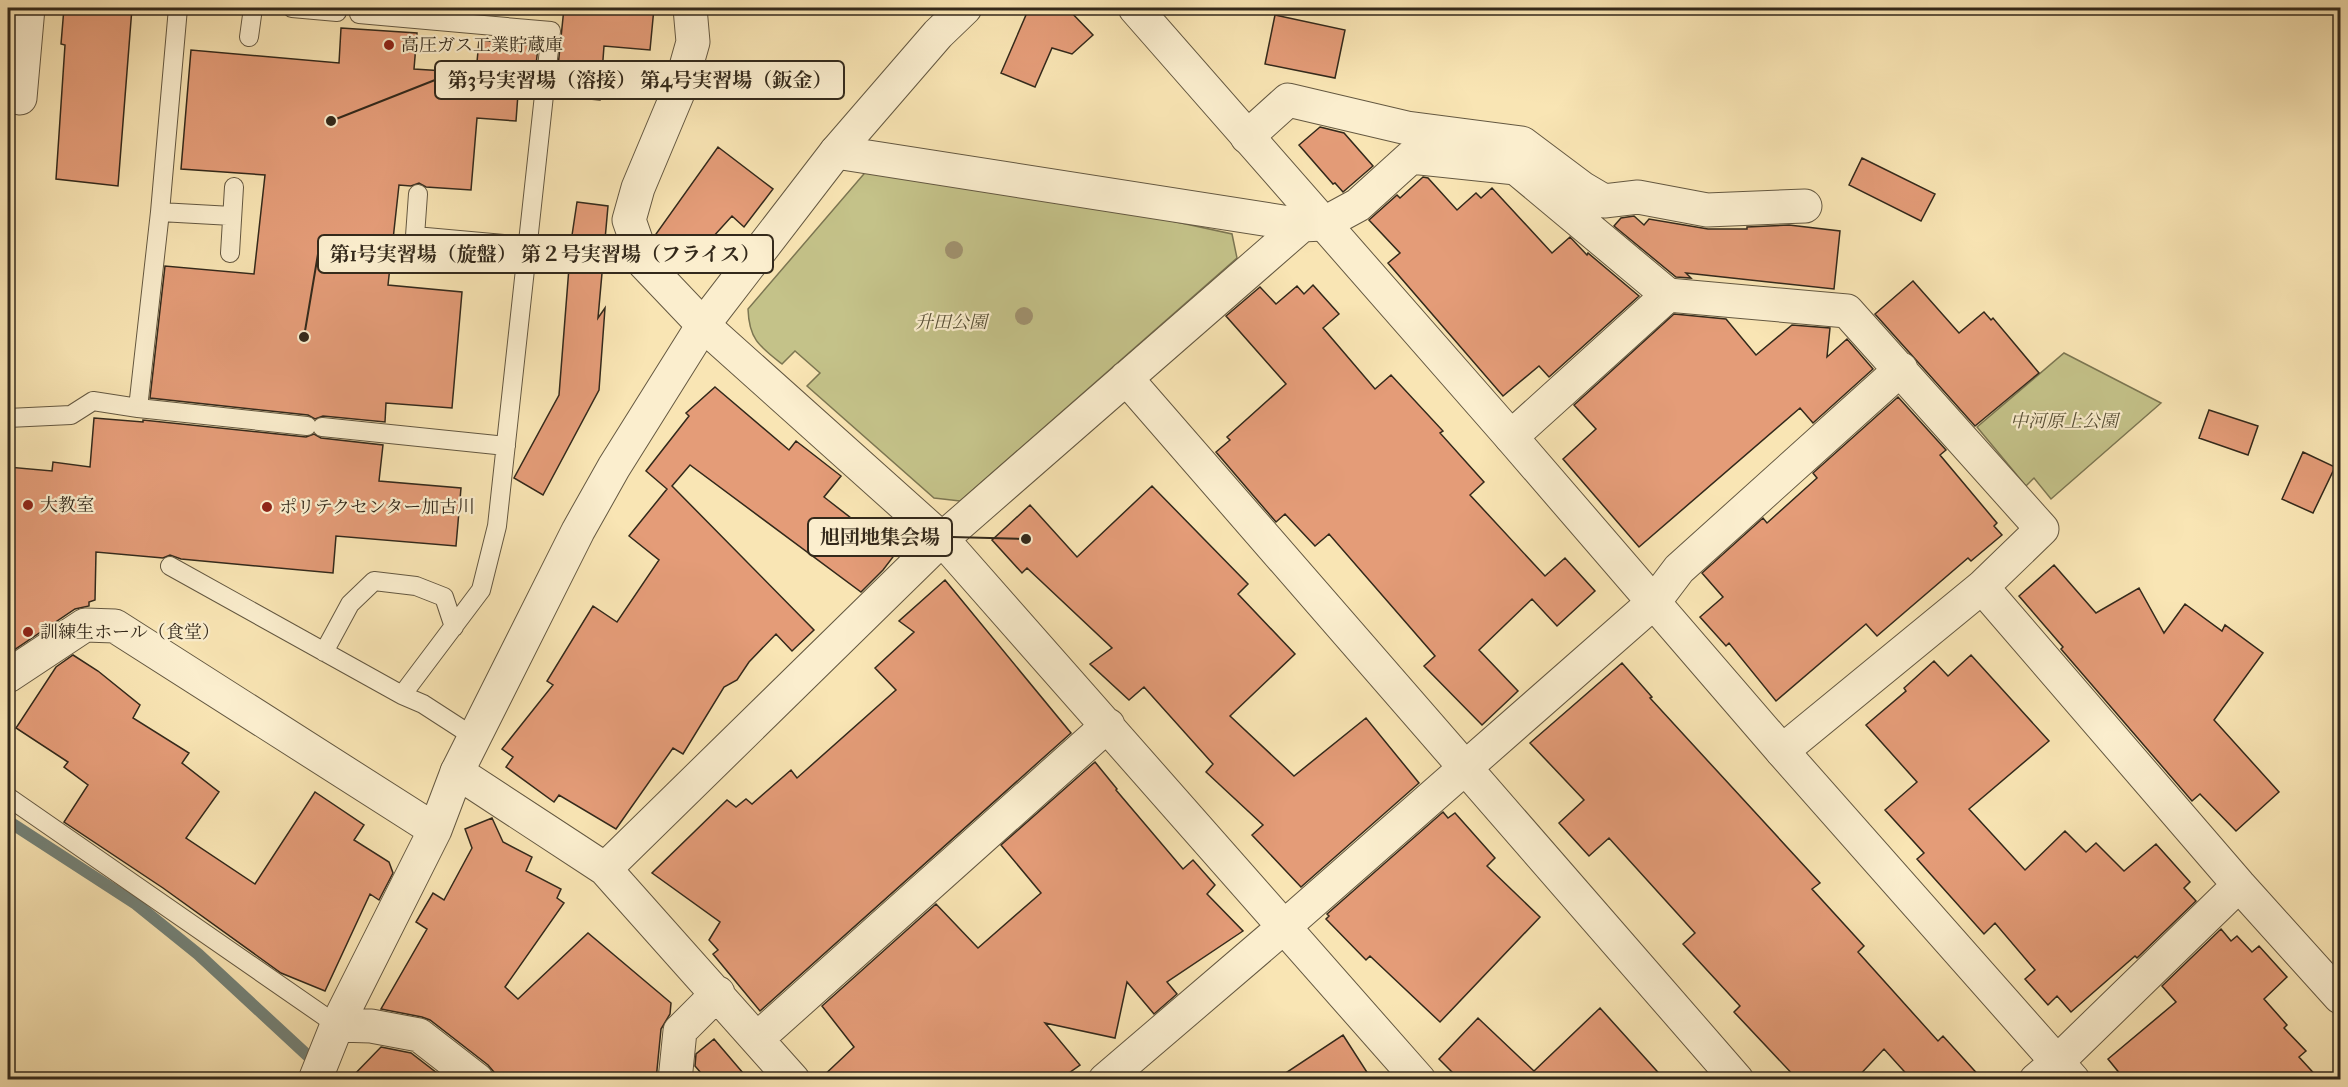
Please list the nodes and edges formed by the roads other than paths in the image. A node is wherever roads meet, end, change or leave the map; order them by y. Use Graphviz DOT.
graph roads {
  1 [pos="28,8"];
  2 [pos="178,8"];
  3 [pos="253,8"];
  4 [pos="292,8"];
  5 [pos="690,8"];
  6 [pos="965,8"];
  7 [pos="1135,8"];
  8 [pos="337,12"];
  9 [pos="359,14"];
  10 [pos="249,37"];
  11 [pos="8,96"];
  12 [pos="1247,137"];
  13 [pos="836,152"];
  14 [pos="234,187"];
  15 [pos="418,194"];
  16 [pos="1805,206"];
  17 [pos="160,212"];
  18 [pos="232,216"];
  19 [pos="1312,224"];
  20 [pos="527,246"];
  21 [pos="230,253"];
  22 [pos="1668,295"];
  23 [pos="703,325"];
  24 [pos="1902,369"];
  25 [pos="1125,378"];
  26 [pos="138,408"];
  27 [pos="8,418"];
  28 [pos="1511,436"];
  29 [pos="506,446"];
  30 [pos="942,539"];
  31 [pos="170,567"];
  32 [pos="1982,587"];
  33 [pos="1654,602"];
  34 [pos="454,627"];
  35 [pos="324,652"];
  36 [pos="8,676"];
  37 [pos="402,695"];
  38 [pos="1108,725"];
  39 [pos="474,737"];
  40 [pos="1782,751"];
  41 [pos="1465,768"];
  42 [pos="457,772"];
  43 [pos="8,797"];
  44 [pos="435,830"];
  45 [pos="605,869"];
  46 [pos="2239,885"];
  47 [pos="1285,926"];
  48 [pos="717,993"];
  49 [pos="2340,997"];
  50 [pos="337,1025"];
  51 [pos="758,1038"];
  52 [pos="2055,1074"];
  53 [pos="1107,1079"];
  54 [pos="315,1080"];
  55 [pos="477,1080"];
  56 [pos="675,1080"];
  57 [pos="793,1080"];
  58 [pos="1419,1080"];
  59 [pos="1737,1080"];
  1 -- 11 [label="street"];
  2 -- 17 [label="lane"];
  3 -- 10 [label="lane"];
  4 -- 8 [label="lane"];
  5 -- 23 [label="street"];
  6 -- 13 [label="street"];
  7 -- 12 [label="street"];
  9 -- 20 [label="lane"];
  12 -- 16 [label="street"];
  12 -- 19 [label="street"];
  13 -- 19 [label="street"];
  13 -- 23 [label="street"];
  14 -- 18 [label="lane"];
  15 -- 20 [label="lane"];
  17 -- 18 [label="lane"];
  17 -- 26 [label="lane"];
  18 -- 21 [label="lane"];
  19 -- 22 [label="street"];
  19 -- 25 [label="street"];
  19 -- 28 [label="street"];
  20 -- 29 [label="lane"];
  22 -- 24 [label="street"];
  22 -- 28 [label="street"];
  23 -- 30 [label="street"];
  23 -- 39 [label="street"];
  24 -- 32 [label="street"];
  24 -- 33 [label="street"];
  25 -- 30 [label="street"];
  25 -- 41 [label="street"];
  26 -- 27 [label="lane"];
  26 -- 29 [label="lane"];
  28 -- 33 [label="street"];
  29 -- 34 [label="lane"];
  30 -- 38 [label="street"];
  30 -- 45 [label="street"];
  31 -- 35 [label="lane"];
  32 -- 40 [label="street"];
  32 -- 46 [label="street"];
  33 -- 40 [label="street"];
  33 -- 41 [label="street"];
  34 -- 35 [label="lane"];
  34 -- 37 [label="lane"];
  35 -- 37 [label="lane"];
  36 -- 44 [label="street"];
  37 -- 39 [label="lane"];
  38 -- 47 [label="street"];
  38 -- 51 [label="street"];
  39 -- 42 [label="street"];
  40 -- 52 [label="street"];
  41 -- 47 [label="street"];
  41 -- 59 [label="street"];
  42 -- 44 [label="street"];
  42 -- 45 [label="street"];
  43 -- 50 [label="lane"];
  44 -- 50 [label="street"];
  45 -- 48 [label="street"];
  46 -- 49 [label="street"];
  46 -- 52 [label="street"];
  47 -- 53 [label="street"];
  47 -- 58 [label="street"];
  48 -- 51 [label="street"];
  48 -- 56 [label="street"];
  50 -- 54 [label="street"];
  50 -- 55 [label="street"];
  51 -- 57 [label="street"];
}
